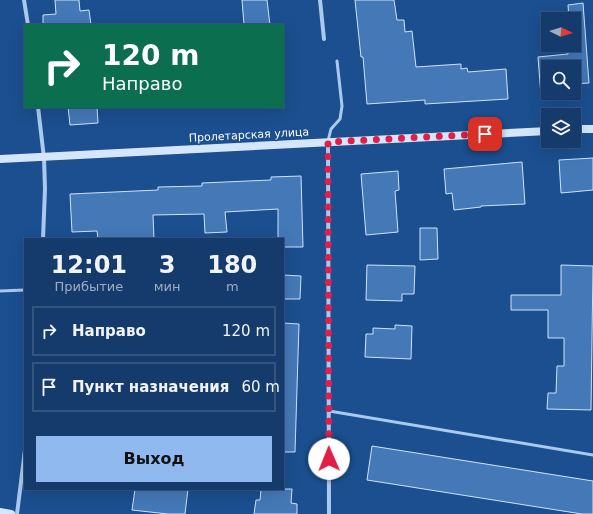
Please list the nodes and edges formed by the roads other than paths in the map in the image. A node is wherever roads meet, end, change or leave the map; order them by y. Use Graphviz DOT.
graph roads {
  1 [pos="24,0"];
  2 [pos="320,0"];
  3 [pos="28,24"];
  4 [pos="324,39"];
  5 [pos="337,61"];
  6 [pos="38,108"];
  7 [pos="593,128"];
  8 [pos="581,129"];
  9 [pos="541,131"];
  10 [pos="328,142"];
  11 [pos="44,158"];
  12 [pos="0,160"];
  13 [pos="42,238"];
  14 [pos="24,290"];
  15 [pos="0,291"];
  16 [pos="329,411"];
  17 [pos="593,455"];
  18 [pos="24,458"];
  19 [pos="0,512"];
  20 [pos="11,514"];
  21 [pos="17,514"];
  22 [pos="329,514"];
  1 -- 3 [label="street"];
  2 -- 4 [label="street"];
  5 -- 10 [label="lane"];
  6 -- 11 [label="street"];
  7 -- 8 [label="main road"];
  9 -- 10 [label="main road, Пролетарская улица"];
  10 -- 11 [label="main road, Пролетарская улица"];
  10 -- 16 [label="street"];
  11 -- 12 [label="main road, Пролетарская улица"];
  11 -- 13 [label="street"];
  14 -- 15 [label="lane"];
  16 -- 17 [label="lane"];
  16 -- 22 [label="street"];
  18 -- 21 [label="street"];
  19 -- 20 [label="main road"];
}
